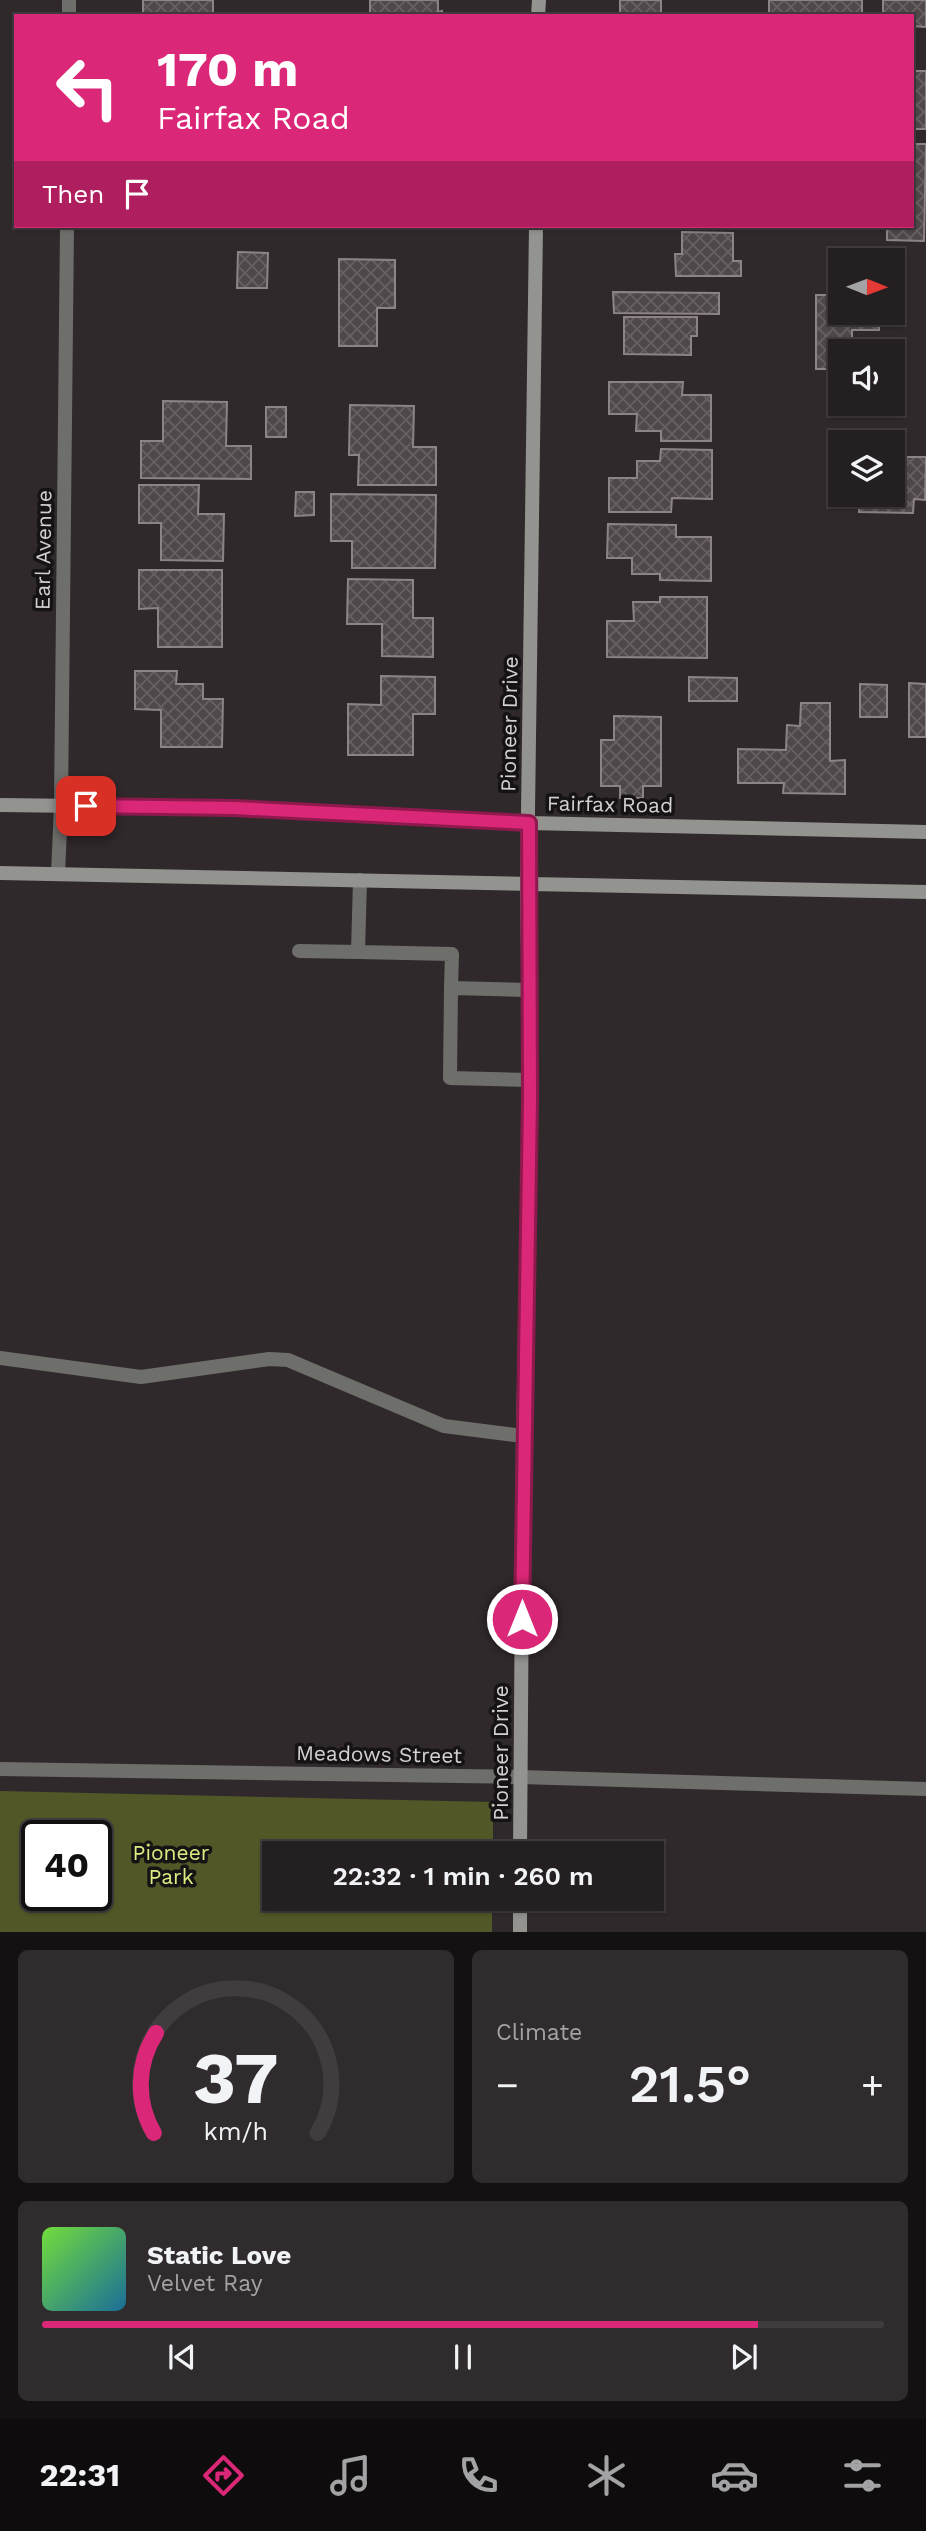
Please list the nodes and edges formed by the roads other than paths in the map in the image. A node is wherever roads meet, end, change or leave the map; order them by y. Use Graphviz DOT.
graph roads {
  1 [pos="67,228"];
  2 [pos="536,228"];
  3 [pos="0,805"];
  4 [pos="61,806"];
  5 [pos="529,823"];
  6 [pos="926,832"];
  7 [pos="0,873"];
  8 [pos="58,874"];
  9 [pos="359,880"];
  10 [pos="527,884"];
  11 [pos="926,892"];
  12 [pos="299,951"];
  13 [pos="358,952"];
  14 [pos="451,988"];
  15 [pos="528,990"];
  16 [pos="530,1080"];
  17 [pos="0,1358"];
  18 [pos="523,1436"];
  19 [pos="0,1769"];
  20 [pos="520,1777"];
  21 [pos="926,1789"];
  22 [pos="520,1841"];
  23 [pos="520,1911"];
  24 [pos="520,1932"];
  1 -- 4 [label="street, Earl Avenue"];
  2 -- 5 [label="main road, Pioneer Drive"];
  3 -- 4 [label="main road, Fairfax Road"];
  4 -- 5 [label="main road, Fairfax Road"];
  4 -- 8 [label="street, Earl Avenue"];
  5 -- 6 [label="main road, Fairfax Road"];
  5 -- 10 [label="main road, Pioneer Drive"];
  7 -- 8 [label="main road"];
  8 -- 9 [label="main road"];
  9 -- 10 [label="main road"];
  9 -- 13 [label="street"];
  10 -- 11 [label="main road"];
  10 -- 15 [label="main road, Pioneer Drive"];
  12 -- 13 [label="street"];
  13 -- 14 [label="street"];
  14 -- 15 [label="street"];
  14 -- 16 [label="street"];
  15 -- 16 [label="main road, Pioneer Drive"];
  16 -- 18 [label="main road, Pioneer Drive"];
  17 -- 18 [label="street"];
  18 -- 20 [label="main road, Pioneer Drive"];
  19 -- 20 [label="street, Meadows Street"];
  20 -- 21 [label="street, Meadows Street"];
  20 -- 22 [label="main road, Pioneer Drive"];
  23 -- 24 [label="main road"];
}
